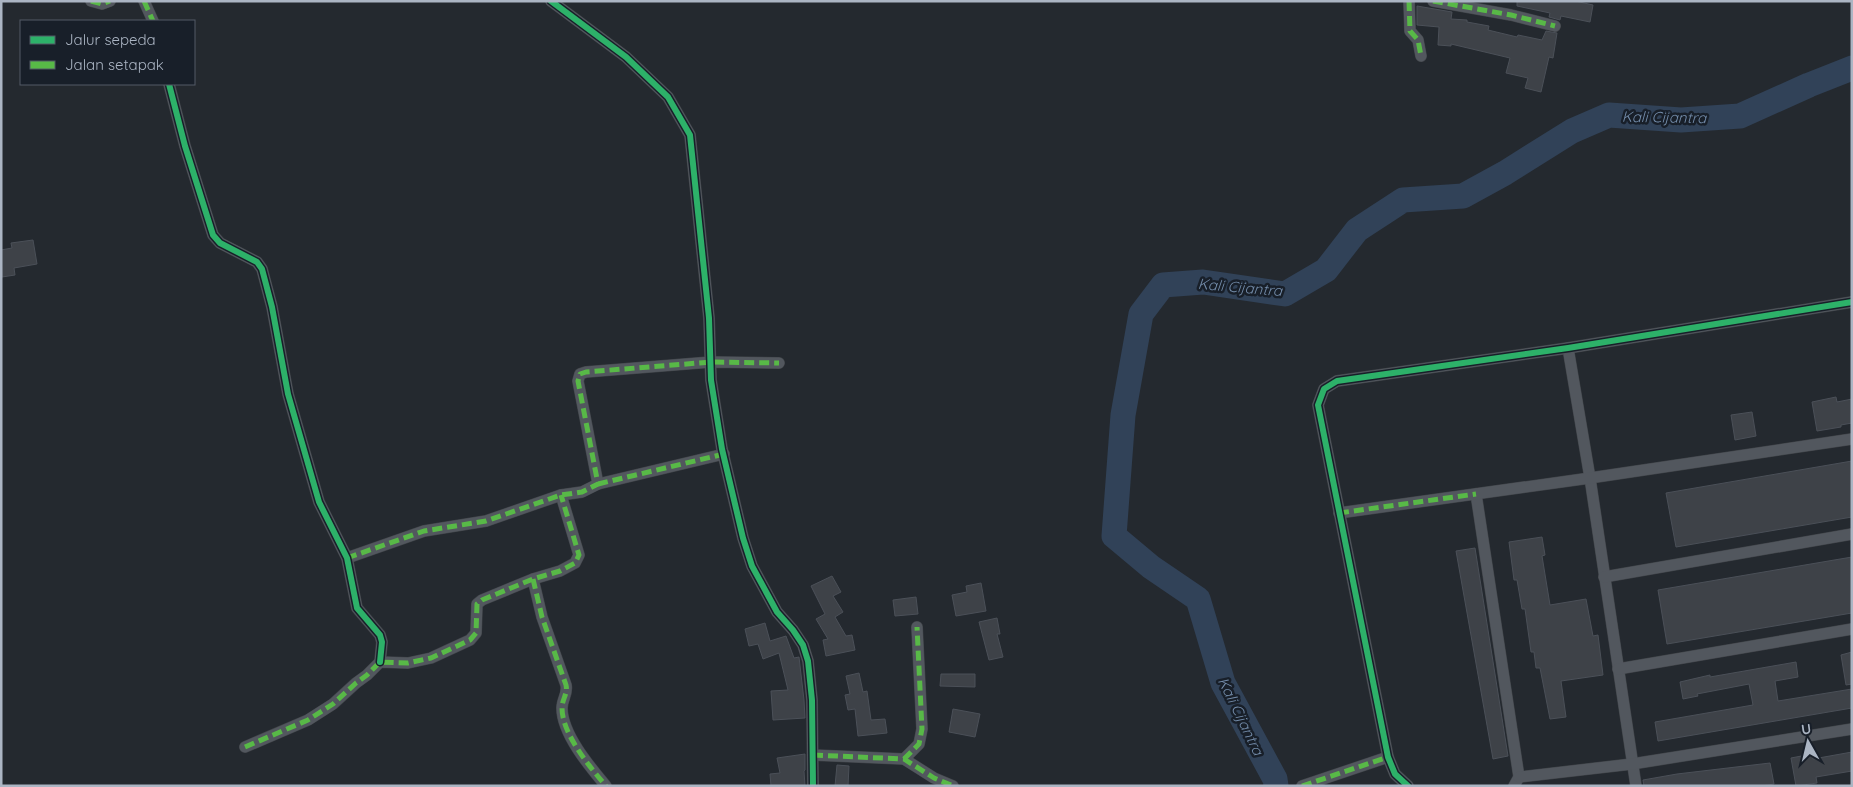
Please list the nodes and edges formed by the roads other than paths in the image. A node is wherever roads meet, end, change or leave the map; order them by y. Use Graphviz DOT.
graph roads {
  1 [pos="91,1"];
  2 [pos="110,1"];
  3 [pos="144,1"];
  4 [pos="551,1"];
  5 [pos="1409,1"];
  6 [pos="1433,1"];
  7 [pos="153,20"];
  8 [pos="1555,26"];
  9 [pos="1421,56"];
  10 [pos="169,85"];
  11 [pos="1852,302"];
  12 [pos="1568,348"];
  13 [pos="712,362"];
  14 [pos="779,363"];
  15 [pos="1852,439"];
  16 [pos="724,454"];
  17 [pos="1590,478"];
  18 [pos="598,484"];
  19 [pos="1476,494"];
  20 [pos="561,495"];
  21 [pos="1339,513"];
  22 [pos="1852,534"];
  23 [pos="347,558"];
  24 [pos="1604,577"];
  25 [pos="532,579"];
  26 [pos="917,627"];
  27 [pos="1852,629"];
  28 [pos="380,662"];
  29 [pos="1618,669"];
  30 [pos="1852,729"];
  31 [pos="245,747"];
  32 [pos="813,755"];
  33 [pos="1388,757"];
  34 [pos="904,759"];
  35 [pos="1632,764"];
  36 [pos="1516,781"];
  37 [pos="606,786"];
  38 [pos="813,786"];
  39 [pos="954,786"];
  40 [pos="1302,786"];
  41 [pos="1408,786"];
  42 [pos="1636,786"];
  1 -- 2 [label="street"];
  3 -- 7 [label="street"];
  4 -- 13 [label="street"];
  5 -- 9 [label="street"];
  6 -- 8 [label="street"];
  10 -- 23 [label="street"];
  11 -- 12 [label="street"];
  12 -- 17 [label="street"];
  12 -- 21 [label="street"];
  13 -- 14 [label="street"];
  13 -- 16 [label="street"];
  13 -- 18 [label="street"];
  15 -- 17 [label="street"];
  16 -- 18 [label="street"];
  16 -- 32 [label="street"];
  17 -- 19 [label="street"];
  17 -- 24 [label="street"];
  18 -- 20 [label="street"];
  19 -- 21 [label="street"];
  19 -- 36 [label="street"];
  20 -- 23 [label="street"];
  20 -- 25 [label="street"];
  21 -- 33 [label="street"];
  22 -- 24 [label="street"];
  23 -- 28 [label="street"];
  24 -- 29 [label="street"];
  25 -- 28 [label="street"];
  25 -- 37 [label="street"];
  26 -- 34 [label="street"];
  27 -- 29 [label="street"];
  28 -- 31 [label="street"];
  29 -- 35 [label="street"];
  30 -- 35 [label="street"];
  32 -- 34 [label="street"];
  32 -- 38 [label="street"];
  33 -- 40 [label="street"];
  33 -- 41 [label="street"];
  34 -- 39 [label="street"];
  35 -- 36 [label="street"];
  35 -- 42 [label="street"];
}
